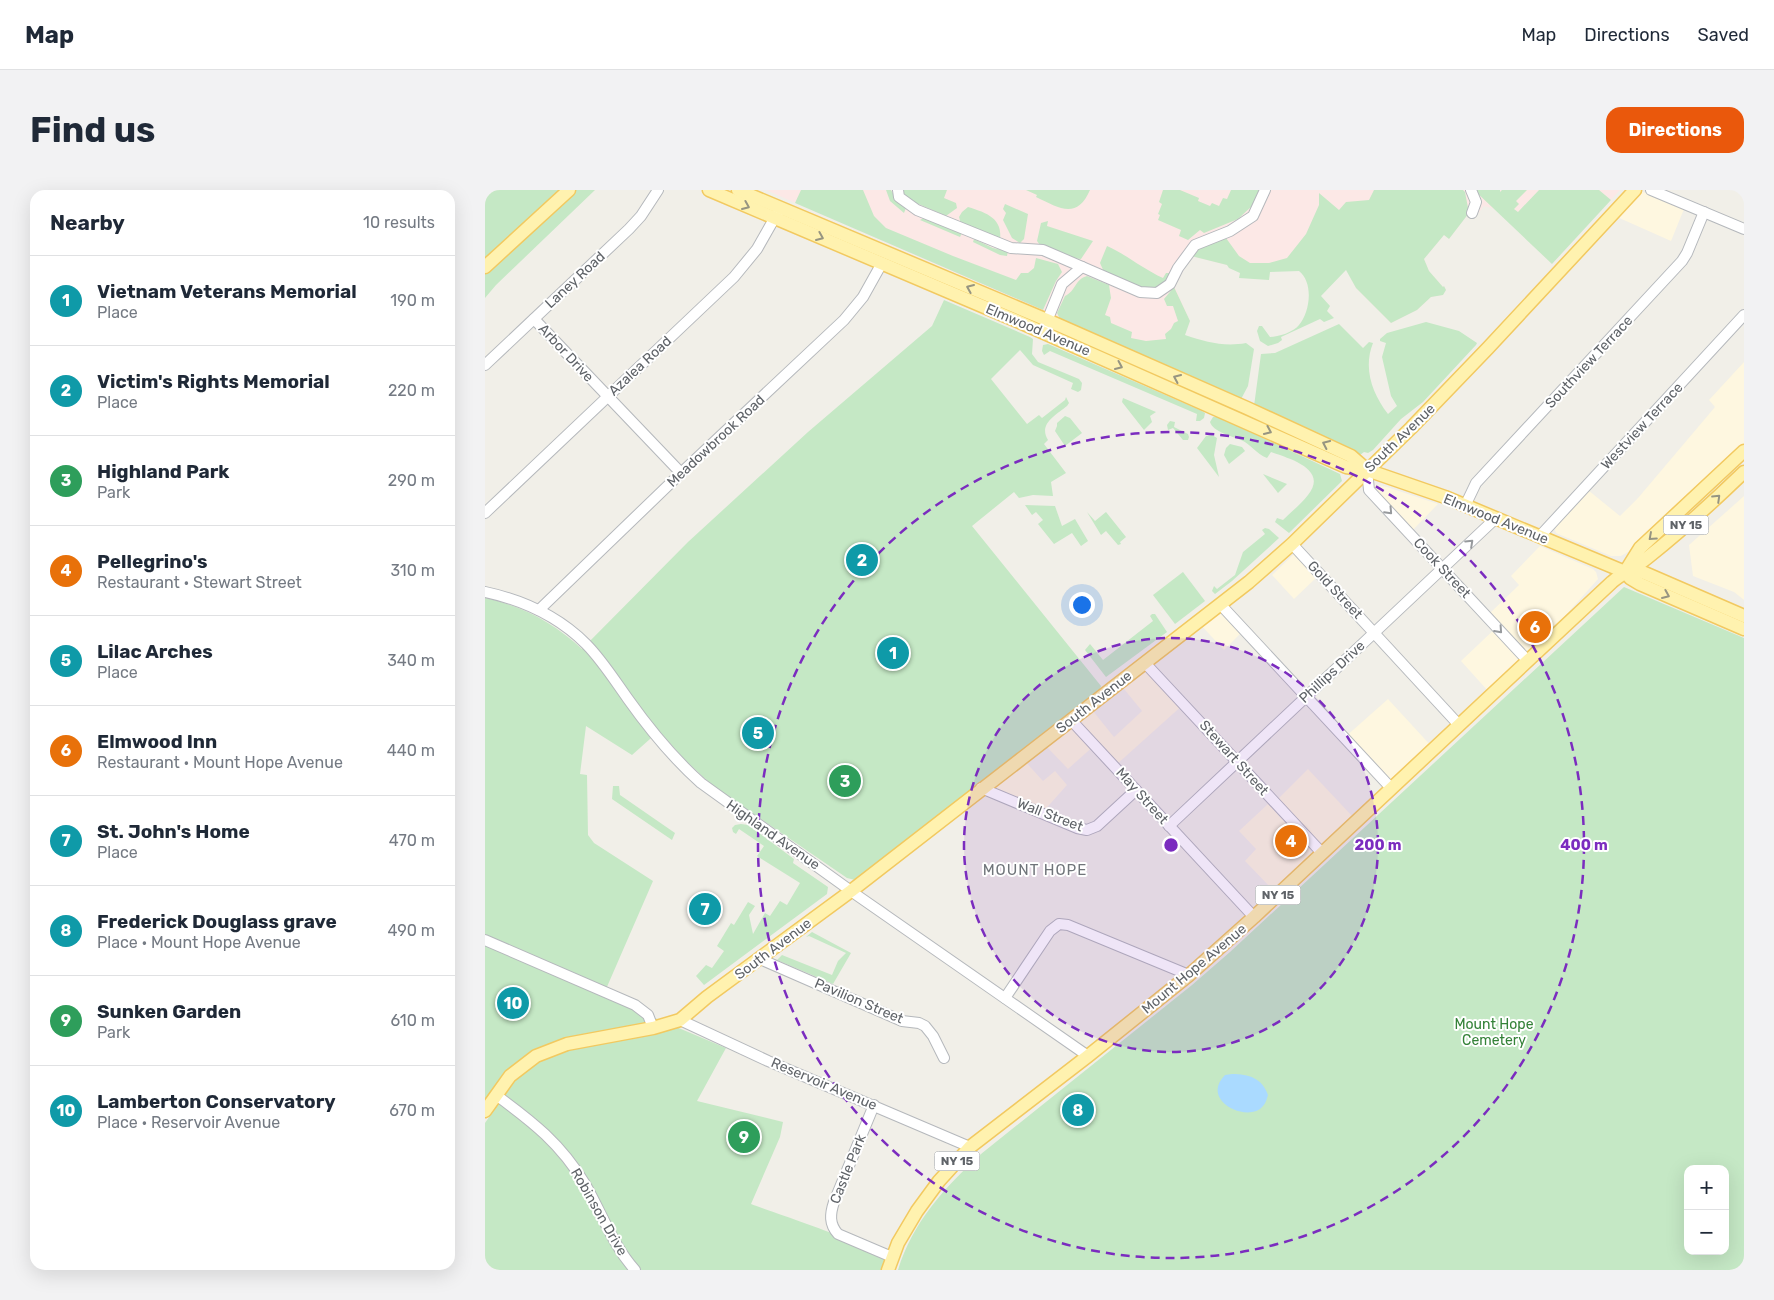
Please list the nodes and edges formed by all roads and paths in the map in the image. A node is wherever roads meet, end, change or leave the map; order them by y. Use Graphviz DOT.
graph roads {
  1 [pos="569,190"];
  2 [pos="658,190"];
  3 [pos="709,190"];
  4 [pos="739,190"];
  5 [pos="897,190"];
  6 [pos="1265,190"];
  7 [pos="1471,190"];
  8 [pos="1635,190"];
  9 [pos="1651,190"];
  10 [pos="778,212"];
  11 [pos="1704,212"];
  12 [pos="1472,213"];
  13 [pos="1744,229"];
  14 [pos="882,263"];
  15 [pos="485,267"];
  16 [pos="1082,267"];
  17 [pos="1744,315"];
  18 [pos="534,319"];
  19 [pos="1045,326"];
  20 [pos="485,365"];
  21 [pos="607,397"];
  22 [pos="1744,451"];
  23 [pos="1367,470"];
  24 [pos="1744,472"];
  25 [pos="681,473"];
  26 [pos="1465,506"];
  27 [pos="485,513"];
  28 [pos="1496,518"];
  29 [pos="1540,536"];
  30 [pos="1292,544"];
  31 [pos="1443,568"];
  32 [pos="1625,572"];
  33 [pos="485,592"];
  34 [pos="1220,604"];
  35 [pos="539,610"];
  36 [pos="1744,616"];
  37 [pos="1744,629"];
  38 [pos="1374,633"];
  39 [pos="1528,661"];
  40 [pos="1145,663"];
  41 [pos="1306,697"];
  42 [pos="1071,720"];
  43 [pos="1459,725"];
  44 [pos="1236,762"];
  45 [pos="981,788"];
  46 [pos="1391,788"];
  47 [pos="1136,790"];
  48 [pos="1169,826"];
  49 [pos="1322,854"];
  50 [pos="851,891"];
  51 [pos="1254,917"];
  52 [pos="485,940"];
  53 [pos="760,959"];
  54 [pos="1189,976"];
  55 [pos="1005,998"];
  56 [pos="680,1020"];
  57 [pos="653,1028"];
  58 [pos="1088,1056"];
  59 [pos="944,1058"];
  60 [pos="496,1095"];
  61 [pos="874,1105"];
  62 [pos="486,1107"];
  63 [pos="970,1147"];
  64 [pos="892,1257"];
  65 [pos="635,1270"];
  66 [pos="888,1270"];
  1 -- 15 [label="main road"];
  2 -- 18 [label="street, Laney Road"];
  3 -- 10 [label="main road, Elmwood Avenue, one-way"];
  4 -- 10 [label="main road, Elmwood Avenue"];
  5 -- 16 [label="street"];
  6 -- 16 [label="street"];
  7 -- 12 [label="street"];
  8 -- 23 [label="main road, South Avenue"];
  9 -- 11 [label="street"];
  10 -- 14 [label="main road, Elmwood Avenue, one-way"];
  19 -- 10 [label="main road, Elmwood Avenue, one-way"];
  10 -- 21 [label="street, Azalea Road"];
  11 -- 13 [label="street"];
  11 -- 26 [label="street, Southview Terrace"];
  14 -- 19 [label="main road, Elmwood Avenue"];
  14 -- 25 [label="street, Meadowbrook Road"];
  16 -- 19 [label="street"];
  17 -- 29 [label="street, Westview Terrace"];
  18 -- 20 [label="street, Laney Road"];
  18 -- 21 [label="street, Arbor Drive"];
  19 -- 23 [label="main road, Elmwood Avenue"];
  21 -- 25 [label="street, Arbor Drive"];
  21 -- 27 [label="street, Azalea Road"];
  22 -- 32 [label="main road, Mount Hope Avenue / NY 15, one-way"];
  23 -- 26 [label="main road, Elmwood Avenue"];
  23 -- 30 [label="main road, South Avenue"];
  23 -- 31 [label="street, Cook Street, one-way"];
  32 -- 24 [label="main road, Mount Hope Avenue / NY 15, one-way"];
  25 -- 35 [label="street, Meadowbrook Road"];
  26 -- 28 [label="main road, Elmwood Avenue"];
  28 -- 29 [label="main road, Elmwood Avenue"];
  31 -- 28 [label="street, Phillips Drive, one-way"];
  29 -- 32 [label="main road, Elmwood Avenue"];
  30 -- 34 [label="main road, South Avenue"];
  30 -- 38 [label="street, Gold Street"];
  31 -- 38 [label="street, Phillips Drive"];
  31 -- 39 [label="street, Cook Street, one-way"];
  32 -- 36 [label="main road, Elmwood Avenue"];
  32 -- 37 [label="main road, Elmwood Avenue, one-way"];
  32 -- 39 [label="main road, Mount Hope Avenue / NY 15"];
  33 -- 35 [label="street, Highland Avenue"];
  34 -- 40 [label="main road, South Avenue"];
  34 -- 41 [label="street"];
  35 -- 50 [label="street, Highland Avenue"];
  38 -- 41 [label="street, Phillips Drive"];
  38 -- 43 [label="street, Gold Street"];
  39 -- 43 [label="main road, Mount Hope Avenue / NY 15"];
  40 -- 42 [label="main road, South Avenue"];
  40 -- 44 [label="street, Stewart Street"];
  41 -- 44 [label="street, Phillips Drive"];
  41 -- 46 [label="street"];
  42 -- 45 [label="main road, South Avenue"];
  42 -- 47 [label="street, May Street"];
  43 -- 46 [label="main road, Mount Hope Avenue / NY 15"];
  44 -- 48 [label="street, Phillips Drive"];
  44 -- 49 [label="street, Stewart Street"];
  45 -- 47 [label="street, Wall Street"];
  45 -- 50 [label="main road, South Avenue"];
  46 -- 49 [label="main road, Mount Hope Avenue / NY 15"];
  47 -- 48 [label="street, May Street"];
  48 -- 51 [label="street, May Street"];
  49 -- 51 [label="main road, Mount Hope Avenue / NY 15"];
  50 -- 53 [label="main road, South Avenue"];
  50 -- 55 [label="street, Highland Avenue"];
  51 -- 54 [label="main road, Mount Hope Avenue / NY 15"];
  52 -- 57 [label="street"];
  53 -- 56 [label="main road, South Avenue"];
  53 -- 59 [label="street, Pavilion Street"];
  54 -- 55 [label="street"];
  54 -- 58 [label="main road, Mount Hope Avenue / NY 15"];
  55 -- 58 [label="street, Highland Avenue"];
  56 -- 57 [label="main road, South Avenue"];
  56 -- 61 [label="street, Reservoir Avenue"];
  57 -- 60 [label="main road, South Avenue"];
  58 -- 63 [label="main road, Mount Hope Avenue / NY 15"];
  60 -- 62 [label="main road, South Avenue"];
  60 -- 65 [label="street, Robinson Drive"];
  61 -- 63 [label="street, Reservoir Avenue"];
  61 -- 64 [label="street, Castle Park"];
  63 -- 64 [label="main road, Mount Hope Avenue / NY 15"];
  64 -- 66 [label="main road, Mount Hope Avenue / NY 15"];
}
